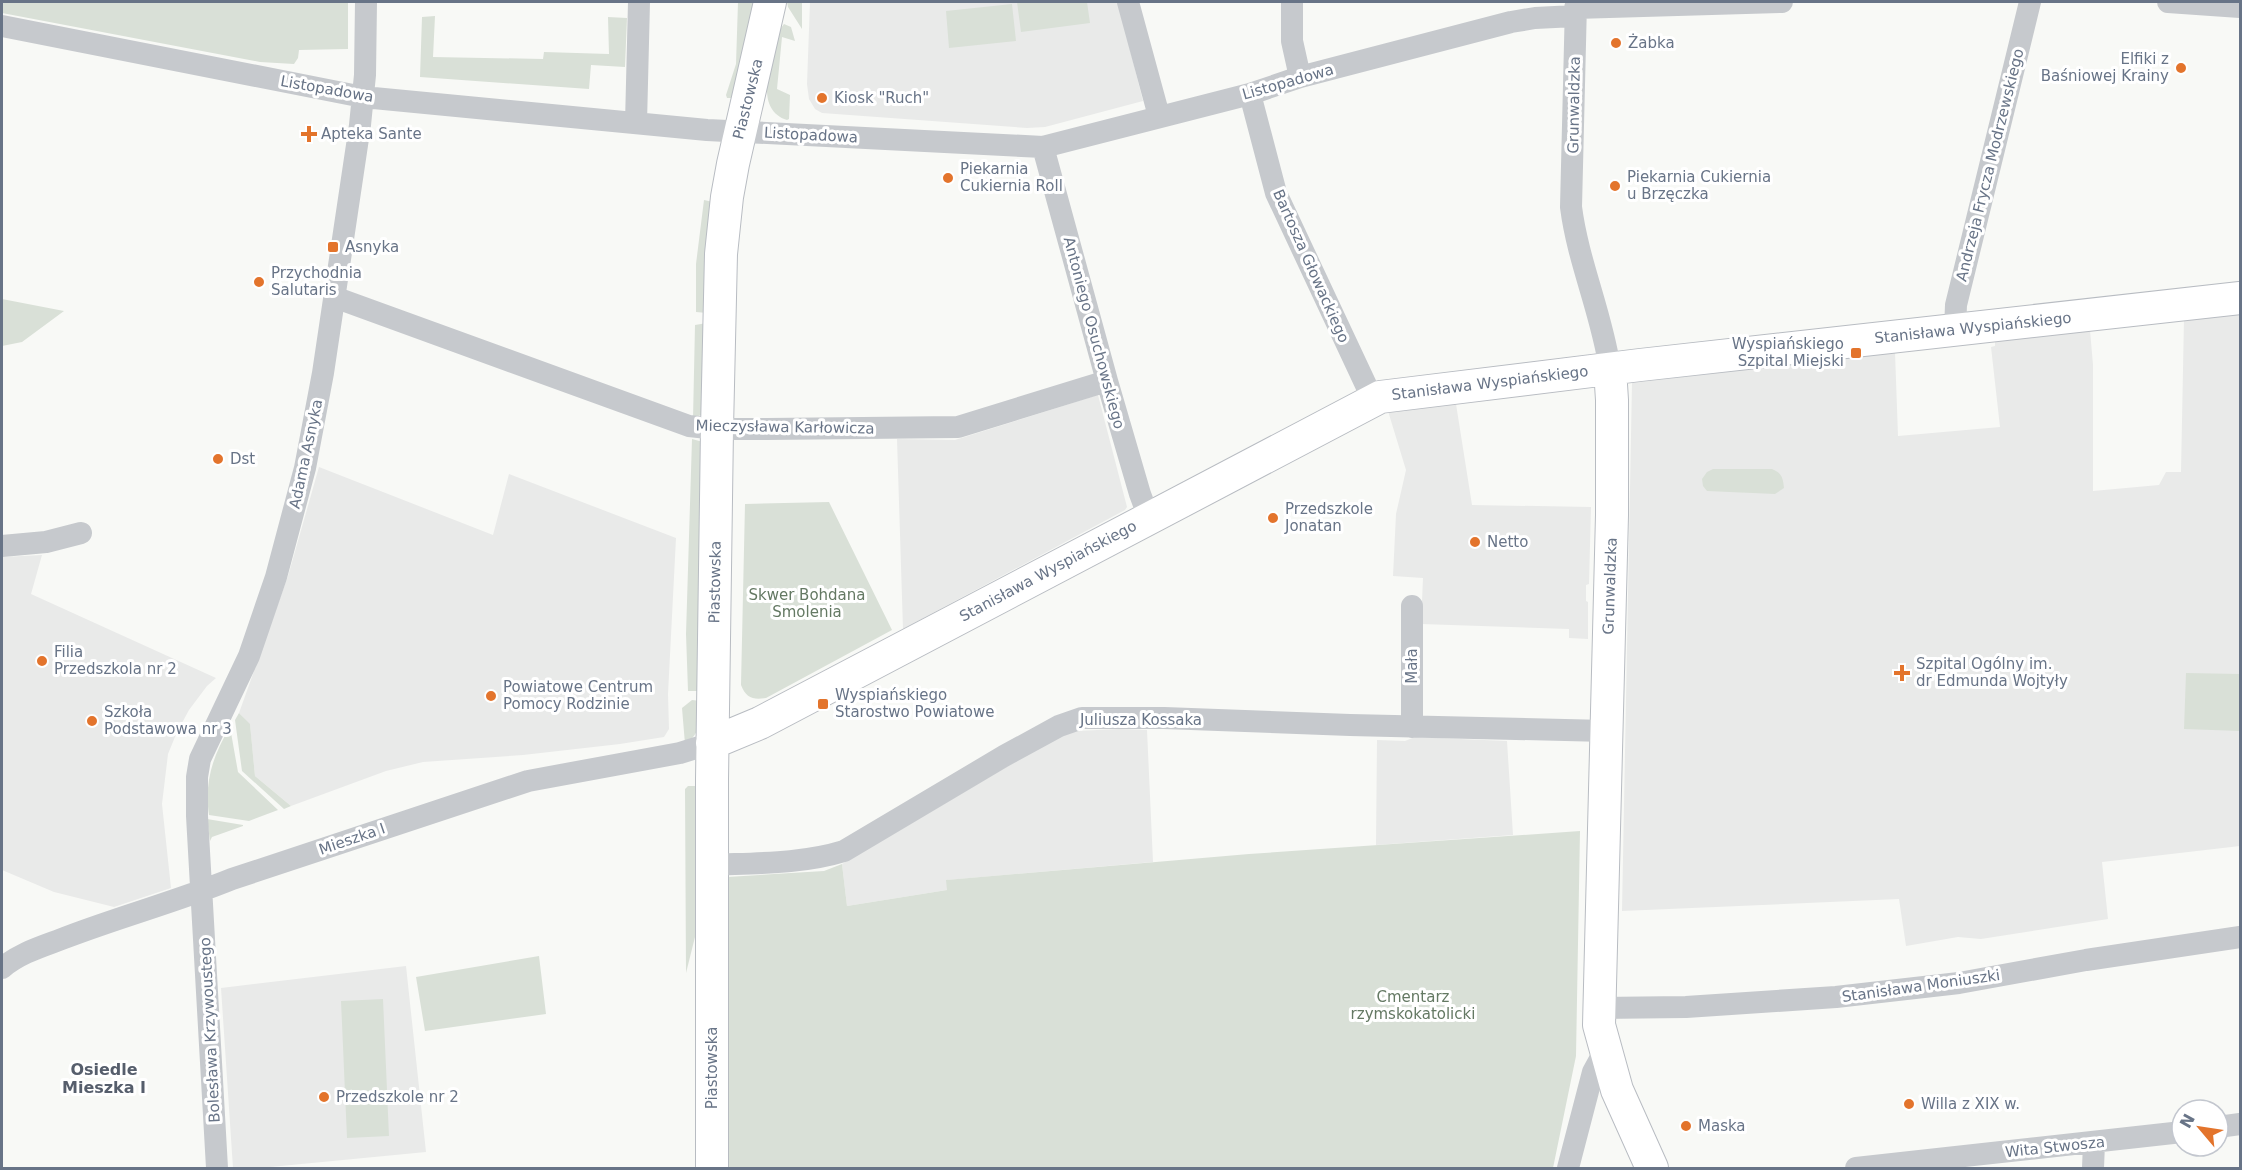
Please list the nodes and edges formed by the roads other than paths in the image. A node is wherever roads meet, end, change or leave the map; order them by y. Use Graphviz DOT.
graph roads {
  1 [pos="366,2"];
  2 [pos="639,2"];
  3 [pos="770,2"];
  4 [pos="1128,2"];
  5 [pos="1292,2"];
  6 [pos="1782,2"];
  7 [pos="2030,2"];
  8 [pos="2168,2"];
  9 [pos="1576,8"];
  10 [pos="2241,8"];
  11 [pos="2,26"];
  12 [pos="1299,77"];
  13 [pos="1250,94"];
  14 [pos="363,97"];
  15 [pos="1160,116"];
  16 [pos="636,123"];
  17 [pos="740,131"];
  18 [pos="1043,147"];
  19 [pos="334,297"];
  20 [pos="2241,298"];
  21 [pos="1954,330"];
  22 [pos="1610,369"];
  23 [pos="1107,381"];
  24 [pos="1374,399"];
  25 [pos="717,429"];
  26 [pos="1149,518"];
  27 [pos="81,533"];
  28 [pos="2,546"];
  29 [pos="1412,606"];
  30 [pos="1412,727"];
  31 [pos="1606,731"];
  32 [pos="712,743"];
  33 [pos="711,865"];
  34 [pos="202,891"];
  35 [pos="2241,938"];
  36 [pos="2,968"];
  37 [pos="1599,1008"];
  38 [pos="1605,1050"];
  39 [pos="2170,1134"];
  40 [pos="2094,1143"];
  41 [pos="218,1168"];
  42 [pos="712,1168"];
  43 [pos="1568,1168"];
  44 [pos="1652,1168"];
  45 [pos="1856,1168"];
  46 [pos="2093,1168"];
  1 -- 14 [label="street, Adama Asnyka"];
  2 -- 16 [label="street"];
  3 -- 17 [label="street, Piastowska"];
  4 -- 15 [label="street"];
  5 -- 12 [label="street"];
  6 -- 9 [label="street, Listopadowa"];
  7 -- 21 [label="street, Andrzeja Frycza Modrzewskiego"];
  8 -- 10 [label="street"];
  9 -- 12 [label="street, Listopadowa"];
  9 -- 22 [label="street, Grunwaldzka"];
  11 -- 14 [label="street, Listopadowa"];
  12 -- 13 [label="street, Listopadowa"];
  13 -- 15 [label="street, Listopadowa"];
  13 -- 24 [label="street, Bartosza Głowackiego"];
  14 -- 16 [label="street, Listopadowa"];
  14 -- 19 [label="street, Adama Asnyka"];
  15 -- 18 [label="street, Listopadowa"];
  16 -- 17 [label="street, Listopadowa"];
  17 -- 18 [label="street, Listopadowa"];
  17 -- 25 [label="street, Piastowska"];
  18 -- 23 [label="street, Antoniego Osuchowskiego"];
  19 -- 25 [label="street, Mieczysława Karłowicza"];
  19 -- 34 [label="street, Adama Asnyka"];
  20 -- 21 [label="street, Stanisława Wyspiańskiego"];
  21 -- 22 [label="street, Stanisława Wyspiańskiego"];
  22 -- 24 [label="street, Stanisława Wyspiańskiego"];
  22 -- 31 [label="street, Grunwaldzka"];
  23 -- 25 [label="street, Mieczysława Karłowicza"];
  23 -- 26 [label="street, Antoniego Osuchowskiego"];
  24 -- 26 [label="street, Stanisława Wyspiańskiego"];
  25 -- 32 [label="street, Piastowska"];
  26 -- 32 [label="street, Stanisława Wyspiańskiego"];
  27 -- 28 [label="street"];
  29 -- 30 [label="street, Mała"];
  30 -- 31 [label="street, Juliusza Kossaka"];
  30 -- 33 [label="street, Juliusza Kossaka"];
  31 -- 37 [label="street, Grunwaldzka"];
  32 -- 33 [label="street, Piastowska"];
  32 -- 34 [label="street, Mieszka I"];
  33 -- 42 [label="street, Piastowska"];
  34 -- 36 [label="street, Mieszka I"];
  34 -- 41 [label="street, Bolesława Krzywoustego"];
  35 -- 37 [label="street, Stanisława Moniuszki"];
  37 -- 38 [label="street, Grunwaldzka"];
  38 -- 43 [label="street"];
  38 -- 44 [label="street, Grunwaldzka"];
  39 -- 40 [label="street, Wita Stwosza"];
  40 -- 45 [label="street, Wita Stwosza"];
  40 -- 46 [label="street"];
}
